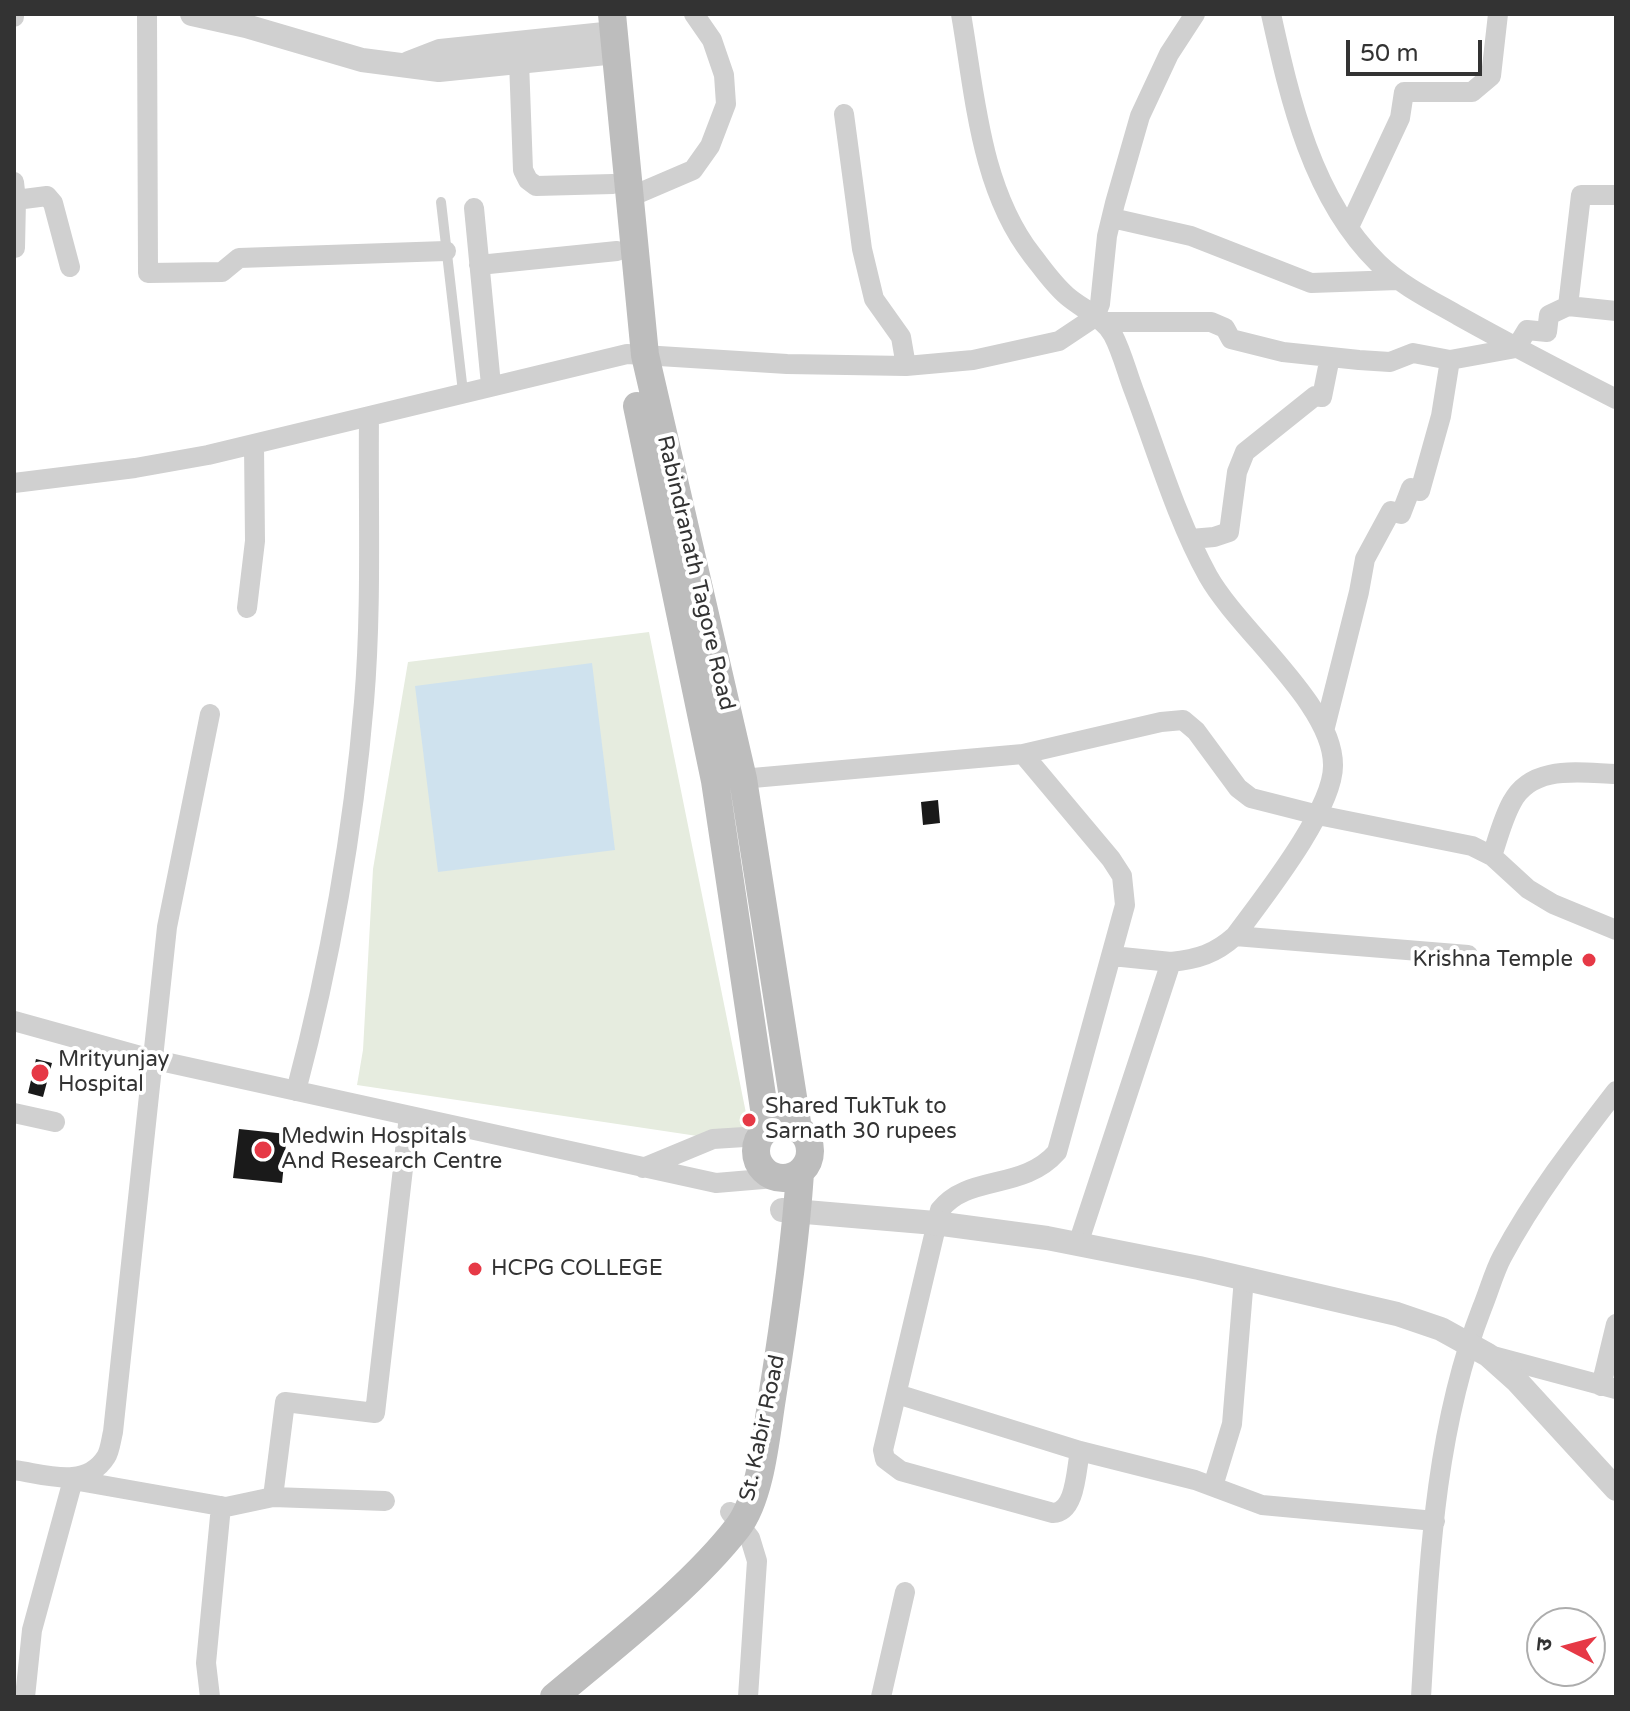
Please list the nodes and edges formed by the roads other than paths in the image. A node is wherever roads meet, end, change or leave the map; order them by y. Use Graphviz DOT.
graph roads {
  1 [pos="147,14"];
  2 [pos="192,14"];
  3 [pos="694,14"];
  4 [pos="961,14"];
  5 [pos="1195,14"];
  6 [pos="1271,14"];
  7 [pos="1498,14"];
  8 [pos="605,34"];
  9 [pos="519,61"];
  10 [pos="403,65"];
  11 [pos="844,114"];
  12 [pos="622,190"];
  13 [pos="15,191"];
  14 [pos="1616,195"];
  15 [pos="441,202"];
  16 [pos="474,208"];
  17 [pos="1112,218"];
  18 [pos="1349,227"];
  19 [pos="15,248"];
  20 [pos="446,251"];
  21 [pos="617,251"];
  22 [pos="479,265"];
  23 [pos="70,267"];
  24 [pos="1398,280"];
  25 [pos="1568,306"];
  26 [pos="1616,311"];
  27 [pos="1099,319"];
  28 [pos="1516,348"];
  29 [pos="636,355"];
  30 [pos="1330,357"];
  31 [pos="1450,360"];
  32 [pos="906,366"];
  33 [pos="491,385"];
  34 [pos="463,392"];
  35 [pos="1616,399"];
  36 [pos="369,416"];
  37 [pos="254,445"];
  38 [pos="14,483"];
  39 [pos="1191,539"];
  40 [pos="247,608"];
  41 [pos="210,714"];
  42 [pos="1325,727"];
  43 [pos="1023,754"];
  44 [pos="1616,774"];
  45 [pos="729,780"];
  46 [pos="1318,815"];
  47 [pos="1492,856"];
  48 [pos="1616,930"];
  49 [pos="1235,936"];
  50 [pos="1468,955"];
  51 [pos="1112,956"];
  52 [pos="1171,962"];
  53 [pos="14,1021"];
  54 [pos="151,1059"];
  55 [pos="296,1091"];
  56 [pos="1616,1091"];
  57 [pos="14,1113"];
  58 [pos="409,1116"];
  59 [pos="55,1122"];
  60 [pos="798,1129"];
  61 [pos="763,1133"];
  62 [pos="643,1168"];
  63 [pos="786,1177"];
  64 [pos="790,1210"];
  65 [pos="935,1223"];
  66 [pos="1078,1244"];
  67 [pos="1244,1278"];
  68 [pos="1616,1324"];
  69 [pos="1478,1349"];
  70 [pos="1608,1387"];
  71 [pos="897,1394"];
  72 [pos="1080,1451"];
  73 [pos="14,1470"];
  74 [pos="73,1480"];
  75 [pos="1213,1486"];
  76 [pos="1616,1489"];
  77 [pos="273,1497"];
  78 [pos="385,1501"];
  79 [pos="221,1506"];
  80 [pos="735,1518"];
  81 [pos="1435,1521"];
  82 [pos="905,1592"];
  83 [pos="750,1696"];
  84 [pos="25,1697"];
  85 [pos="210,1697"];
  86 [pos="531,1697"];
  87 [pos="554,1697"];
  88 [pos="881,1697"];
  89 [pos="1421,1697"];
  1 -- 20 [label="street"];
  2 -- 10 [label="street"];
  3 -- 12 [label="street"];
  4 -- 27 [label="street"];
  5 -- 17 [label="street"];
  6 -- 18 [label="street"];
  7 -- 18 [label="street"];
  8 -- 9 [label="street"];
  8 -- 10 [label="street"];
  8 -- 12 [label="main road, Rabindranath Tagore Road"];
  9 -- 10 [label="street"];
  9 -- 12 [label="street"];
  11 -- 32 [label="street"];
  12 -- 21 [label="main road, Rabindranath Tagore Road"];
  12 -- 29 [label="main road, Rabindranath Tagore Road"];
  13 -- 19 [label="street"];
  13 -- 23 [label="street"];
  14 -- 25 [label="street"];
  15 -- 20 [label="lane"];
  16 -- 22 [label="street"];
  17 -- 24 [label="street"];
  17 -- 27 [label="street"];
  18 -- 24 [label="street"];
  20 -- 34 [label="lane"];
  21 -- 22 [label="street"];
  21 -- 29 [label="main road, Rabindranath Tagore Road"];
  22 -- 33 [label="street"];
  24 -- 28 [label="street"];
  25 -- 26 [label="street"];
  25 -- 28 [label="street"];
  27 -- 30 [label="street"];
  27 -- 32 [label="street"];
  27 -- 39 [label="street"];
  28 -- 31 [label="street"];
  28 -- 35 [label="street"];
  29 -- 32 [label="street"];
  29 -- 33 [label="street"];
  29 -- 45 [label="main road, Rabindranath Tagore Road"];
  30 -- 31 [label="street"];
  30 -- 39 [label="street"];
  31 -- 42 [label="street"];
  33 -- 34 [label="street"];
  34 -- 36 [label="street"];
  36 -- 37 [label="street"];
  36 -- 55 [label="street"];
  37 -- 38 [label="street"];
  37 -- 40 [label="street"];
  39 -- 42 [label="street"];
  41 -- 54 [label="street"];
  42 -- 46 [label="street"];
  43 -- 45 [label="street"];
  43 -- 46 [label="street"];
  43 -- 51 [label="street"];
  44 -- 47 [label="street"];
  45 -- 60 [label="main road, Rabindranath Tagore Road"];
  45 -- 61 [label="main road, Rabindranath Tagore Road"];
  46 -- 47 [label="street"];
  46 -- 49 [label="street"];
  47 -- 48 [label="street"];
  49 -- 50 [label="street"];
  49 -- 52 [label="street"];
  51 -- 52 [label="street"];
  51 -- 65 [label="street"];
  52 -- 66 [label="street"];
  53 -- 54 [label="street"];
  54 -- 55 [label="street"];
  54 -- 74 [label="street"];
  55 -- 58 [label="street"];
  56 -- 69 [label="street"];
  57 -- 59 [label="street"];
  58 -- 62 [label="street"];
  58 -- 77 [label="street"];
  60 -- 61 [label="main road"];
  60 -- 63 [label="main road, Rabindranath Tagore Road"];
  61 -- 62 [label="street"];
  61 -- 63 [label="main road, Rabindranath Tagore Road"];
  62 -- 63 [label="street"];
  63 -- 64 [label="main road, St. Kabir Road"];
  64 -- 65 [label="street"];
  64 -- 80 [label="main road, St. Kabir Road"];
  65 -- 66 [label="street"];
  65 -- 71 [label="street"];
  66 -- 67 [label="street"];
  67 -- 69 [label="street"];
  67 -- 75 [label="street"];
  68 -- 70 [label="street"];
  69 -- 70 [label="street"];
  69 -- 76 [label="street"];
  69 -- 81 [label="street"];
  71 -- 72 [label="street"];
  71 -- 72 [label="street"];
  72 -- 75 [label="street"];
  73 -- 74 [label="street"];
  74 -- 79 [label="street"];
  74 -- 84 [label="street"];
  75 -- 81 [label="street"];
  77 -- 78 [label="street"];
  77 -- 79 [label="street"];
  79 -- 85 [label="street"];
  80 -- 83 [label="street"];
  80 -- 86 [label="main road, St. Kabir Road"];
  80 -- 87 [label="main road, St. Kabir Road"];
  81 -- 89 [label="street"];
  82 -- 88 [label="street"];
}
